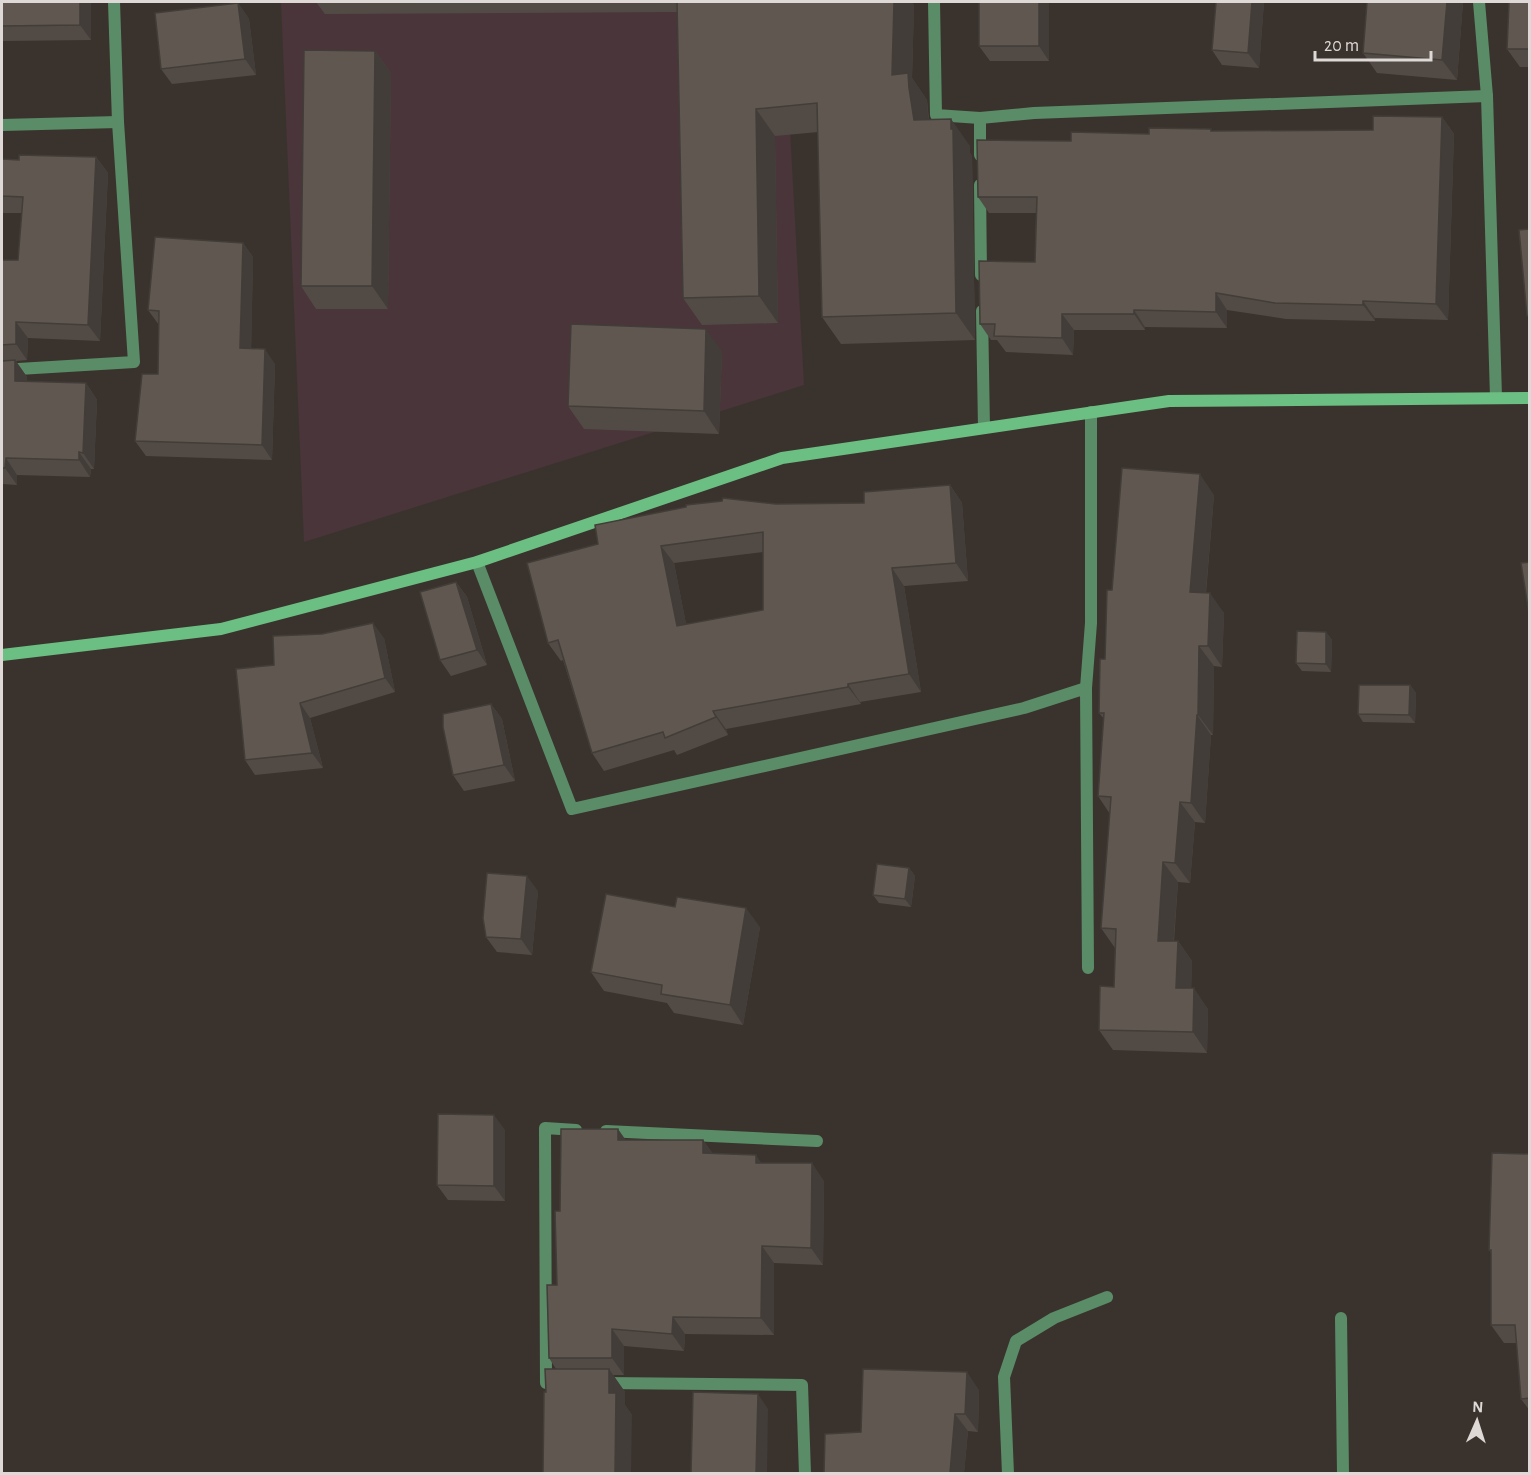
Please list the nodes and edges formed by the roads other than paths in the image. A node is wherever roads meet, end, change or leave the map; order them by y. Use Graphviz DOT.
graph roads {
  1 [pos="114,2"];
  2 [pos="934,2"];
  3 [pos="1479,2"];
  4 [pos="1487,96"];
  5 [pos="980,118"];
  6 [pos="118,122"];
  7 [pos="2,125"];
  8 [pos="2,369"];
  9 [pos="1496,397"];
  10 [pos="1530,398"];
  11 [pos="1092,412"];
  12 [pos="984,428"];
  13 [pos="477,562"];
  14 [pos="2,655"];
  15 [pos="1086,688"];
  16 [pos="1088,968"];
  17 [pos="817,1141"];
  18 [pos="1107,1298"];
  19 [pos="1341,1318"];
  20 [pos="592,1383"];
  21 [pos="550,1387"];
  22 [pos="805,1473"];
  23 [pos="1008,1473"];
  24 [pos="1343,1473"];
  1 -- 6 [label="street"];
  2 -- 5 [label="street"];
  3 -- 4 [label="street"];
  4 -- 5 [label="street"];
  4 -- 9 [label="street"];
  5 -- 12 [label="street"];
  6 -- 7 [label="street"];
  6 -- 8 [label="street"];
  9 -- 10 [label="main road"];
  9 -- 11 [label="main road"];
  11 -- 12 [label="main road"];
  11 -- 15 [label="street"];
  12 -- 13 [label="main road"];
  13 -- 14 [label="main road"];
  13 -- 15 [label="street"];
  15 -- 16 [label="street"];
  17 -- 21 [label="street"];
  18 -- 23 [label="street"];
  19 -- 24 [label="street"];
  20 -- 22 [label="street"];
}
